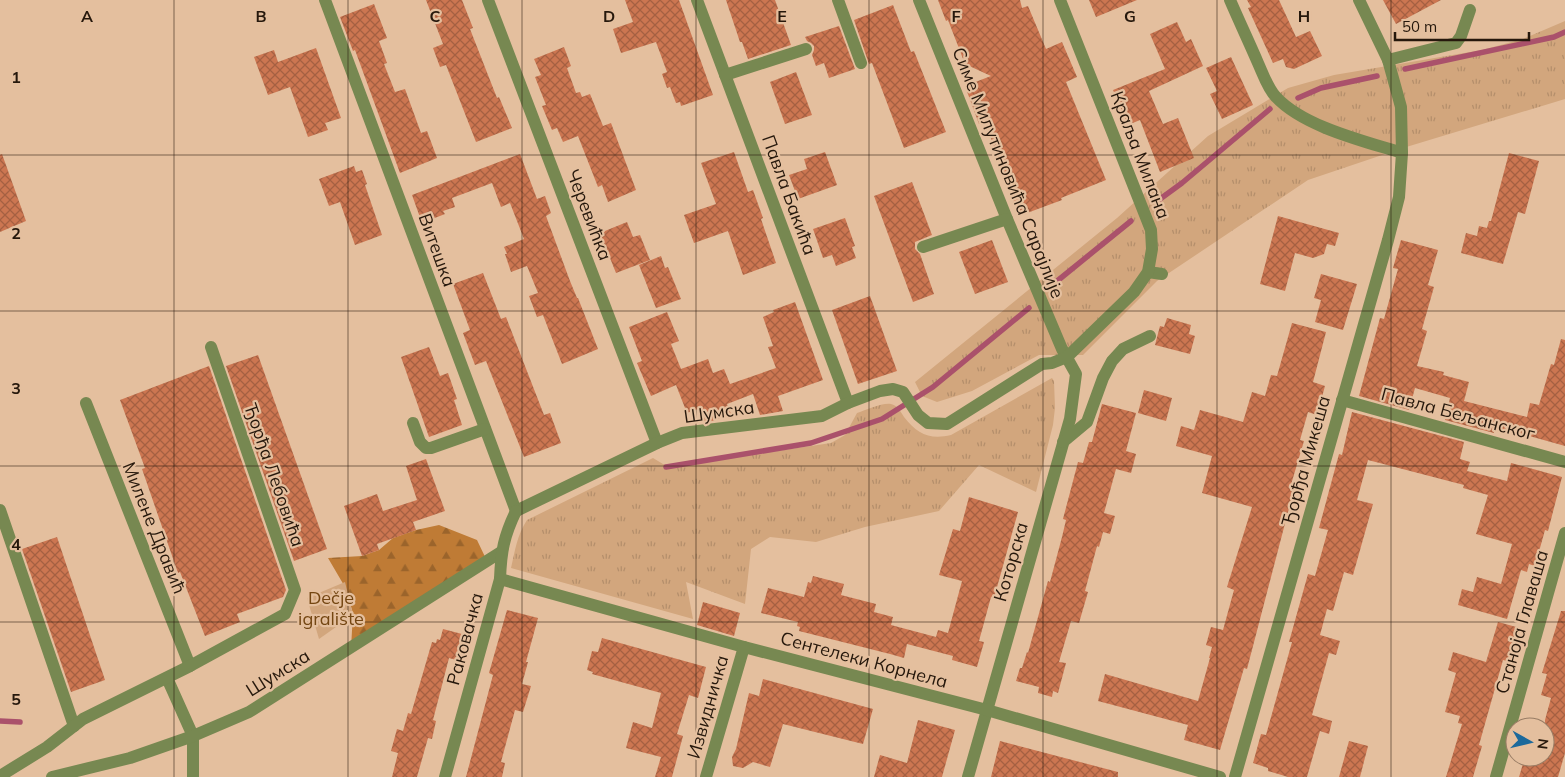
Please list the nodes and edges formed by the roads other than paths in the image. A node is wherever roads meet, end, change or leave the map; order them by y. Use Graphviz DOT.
graph roads {
  1 [pos="325,0"];
  2 [pos="488,0"];
  3 [pos="698,0"];
  4 [pos="838,0"];
  5 [pos="919,0"];
  6 [pos="1060,0"];
  7 [pos="1230,0"];
  8 [pos="1358,0"];
  9 [pos="1470,10"];
  10 [pos="806,49"];
  11 [pos="1388,60"];
  12 [pos="861,63"];
  13 [pos="726,75"];
  14 [pos="1402,153"];
  15 [pos="1007,218"];
  16 [pos="923,247"];
  17 [pos="1148,272"];
  18 [pos="1162,274"];
  19 [pos="1150,336"];
  20 [pos="211,347"];
  21 [pos="1067,357"];
  22 [pos="1342,400"];
  23 [pos="86,403"];
  24 [pos="848,403"];
  25 [pos="413,423"];
  26 [pos="485,429"];
  27 [pos="1063,442"];
  28 [pos="657,443"];
  29 [pos="1565,462"];
  30 [pos="0,510"];
  31 [pos="516,511"];
  32 [pos="1565,533"];
  33 [pos="501,552"];
  34 [pos="500,579"];
  35 [pos="744,646"];
  36 [pos="190,666"];
  37 [pos="167,678"];
  38 [pos="986,710"];
  39 [pos="74,726"];
  40 [pos="193,736"];
  41 [pos="0,776"];
  42 [pos="52,777"];
  43 [pos="193,777"];
  44 [pos="445,777"];
  45 [pos="706,777"];
  46 [pos="968,777"];
  47 [pos="1220,777"];
  48 [pos="1235,777"];
  49 [pos="1496,777"];
  1 -- 26 [label="street, Витешка"];
  2 -- 28 [label="street, Черевићка"];
  3 -- 13 [label="street, Павла Бакића"];
  4 -- 12 [label="street"];
  5 -- 15 [label="street, Симе Милутиновића Сарајлије"];
  6 -- 17 [label="street, Краља Милана"];
  7 -- 14 [label="street"];
  8 -- 11 [label="street, Ђорђа Микеша"];
  9 -- 11 [label="street"];
  10 -- 13 [label="street"];
  11 -- 14 [label="street, Ђорђа Микеша"];
  13 -- 24 [label="street, Павла Бакића"];
  14 -- 22 [label="street, Ђорђа Микеша"];
  15 -- 16 [label="street"];
  15 -- 21 [label="street, Симе Милутиновића Сарајлије"];
  17 -- 18 [label="street"];
  17 -- 21 [label="street, Краља Милана"];
  19 -- 27 [label="street"];
  20 -- 36 [label="street, Ђорђа Лебовића"];
  21 -- 24 [label="street, Шумска"];
  21 -- 27 [label="street, Которска"];
  22 -- 29 [label="street, Павла Бељанског"];
  22 -- 48 [label="street, Ђорђа Микеша"];
  23 -- 36 [label="street, Милене Дравић"];
  24 -- 28 [label="street, Шумска"];
  25 -- 26 [label="street"];
  26 -- 31 [label="street, Витешка"];
  27 -- 38 [label="street, Которска"];
  28 -- 31 [label="street, Шумска"];
  30 -- 39 [label="street"];
  31 -- 33 [label="street, Раковачка"];
  32 -- 49 [label="street, Станоја Главаша"];
  33 -- 34 [label="street, Раковачка"];
  33 -- 40 [label="street, Шумска"];
  34 -- 35 [label="street, Сентелеки Корнела"];
  34 -- 44 [label="street, Раковачка"];
  35 -- 38 [label="street, Сентелеки Корнела"];
  35 -- 45 [label="street, Извидничка"];
  36 -- 37 [label="street"];
  37 -- 39 [label="street"];
  37 -- 40 [label="street"];
  38 -- 46 [label="street, Которска"];
  38 -- 47 [label="street, Сентелеки Корнела"];
  39 -- 41 [label="street"];
  40 -- 42 [label="street, Шумска"];
  40 -- 43 [label="street"];
}
